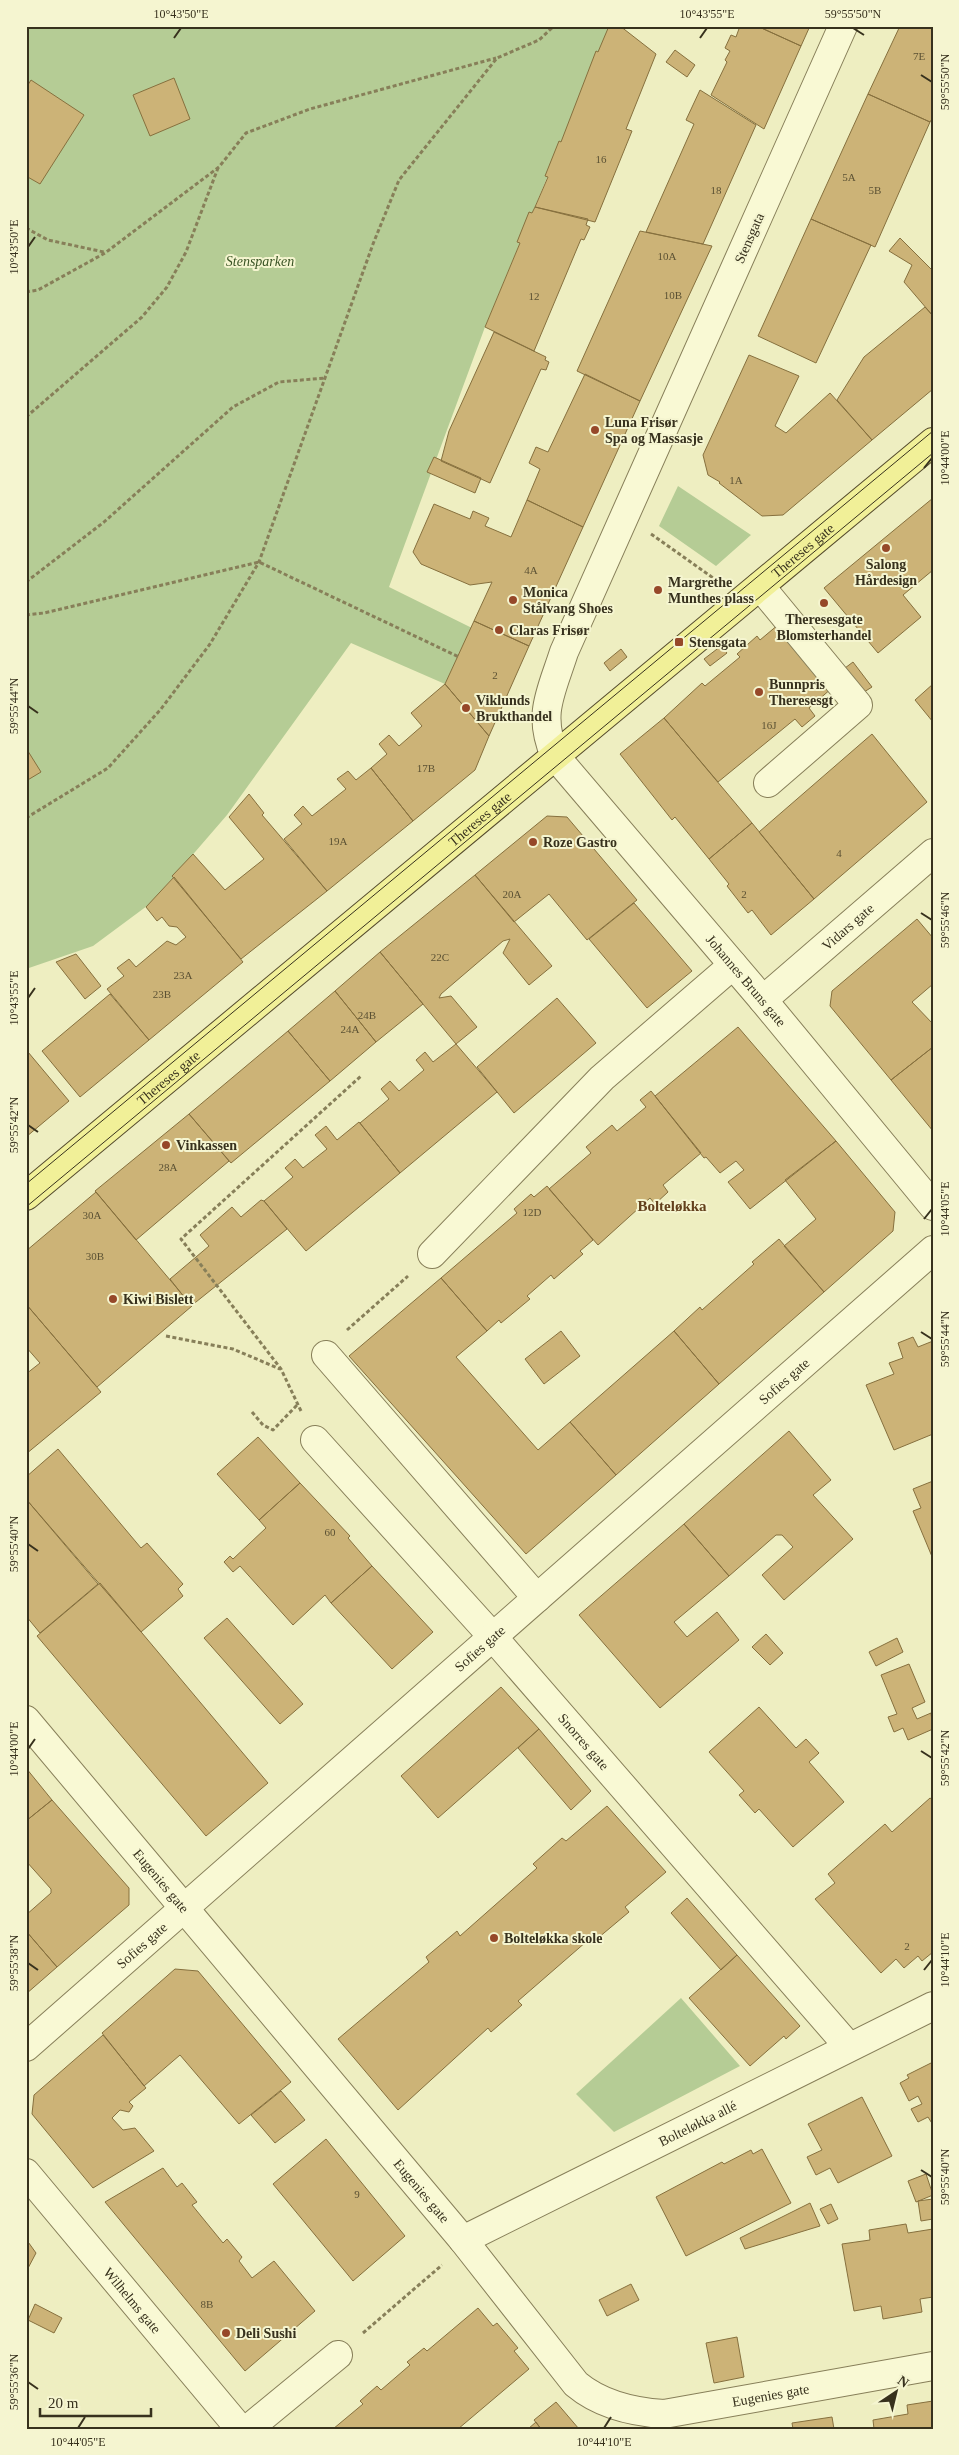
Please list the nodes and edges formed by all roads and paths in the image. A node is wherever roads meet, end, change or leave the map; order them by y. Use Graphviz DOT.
graph roads {
  1 [pos="554,26"];
  2 [pos="843,26"];
  3 [pos="497,58"];
  4 [pos="218,167"];
  5 [pos="26,228"];
  6 [pos="105,253"];
  7 [pos="26,292"];
  8 [pos="325,378"];
  9 [pos="26,417"];
  10 [pos="933,442"];
  11 [pos="647,531"];
  12 [pos="259,562"];
  13 [pos="26,582"];
  14 [pos="722,585"];
  15 [pos="760,586"];
  16 [pos="26,615"];
  17 [pos="459,656"];
  18 [pos="555,756"];
  19 [pos="768,783"];
  20 [pos="26,818"];
  21 [pos="933,853"];
  22 [pos="733,965"];
  23 [pos="763,1000"];
  24 [pos="361,1076"];
  25 [pos="26,1196"];
  26 [pos="933,1206"];
  27 [pos="933,1250"];
  28 [pos="432,1254"];
  29 [pos="411,1274"];
  30 [pos="166,1336"];
  31 [pos="326,1355"];
  32 [pos="281,1369"];
  33 [pos="298,1404"];
  34 [pos="252,1412"];
  35 [pos="315,1440"];
  36 [pos="537,1598"];
  37 [pos="492,1636"];
  38 [pos="26,1720"];
  39 [pos="183,1909"];
  40 [pos="933,2006"];
  41 [pos="26,2047"];
  42 [pos="849,2047"];
  43 [pos="26,2173"];
  44 [pos="463,2240"];
  45 [pos="446,2262"];
  46 [pos="338,2355"];
  47 [pos="933,2366"];
  48 [pos="240,2429"];
  49 [pos="248,2429"];
  1 -- 3 [label="path"];
  2 -- 18 [label="street, Stensgata"];
  3 -- 4 [label="path"];
  3 -- 8 [label="path"];
  4 -- 6 [label="path"];
  4 -- 9 [label="path"];
  5 -- 6 [label="path"];
  6 -- 7 [label="path"];
  8 -- 12 [label="path"];
  8 -- 13 [label="path"];
  10 -- 15 [label="main road, Thereses gate"];
  11 -- 14 [label="path"];
  12 -- 16 [label="path"];
  12 -- 17 [label="path"];
  12 -- 20 [label="path"];
  15 -- 18 [label="main road, Thereses gate"];
  15 -- 19 [label="street"];
  18 -- 22 [label="street, Johannes Bruns gate"];
  18 -- 25 [label="main road, Thereses gate"];
  21 -- 23 [label="street, Vidars gate"];
  22 -- 23 [label="street, Johannes Bruns gate"];
  22 -- 28 [label="street"];
  23 -- 26 [label="street, Johannes Bruns gate"];
  24 -- 32 [label="path"];
  27 -- 36 [label="street, Sofies gate"];
  29 -- 31 [label="path"];
  30 -- 32 [label="path"];
  31 -- 36 [label="street"];
  32 -- 33 [label="path"];
  33 -- 34 [label="path"];
  33 -- 35 [label="path"];
  35 -- 37 [label="street, Snorres gate"];
  36 -- 37 [label="street, Sofies gate"];
  37 -- 39 [label="street, Sofies gate"];
  37 -- 42 [label="street, Snorres gate"];
  38 -- 39 [label="street, Eugenies gate"];
  39 -- 41 [label="street, Sofies gate"];
  39 -- 44 [label="street, Eugenies gate"];
  40 -- 42 [label="street, Bolteløkka allé"];
  42 -- 44 [label="street, Bolteløkka allé"];
  43 -- 48 [label="street, Wilhelms gate"];
  44 -- 47 [label="street, Eugenies gate"];
  45 -- 46 [label="path"];
  46 -- 49 [label="street"];
}
